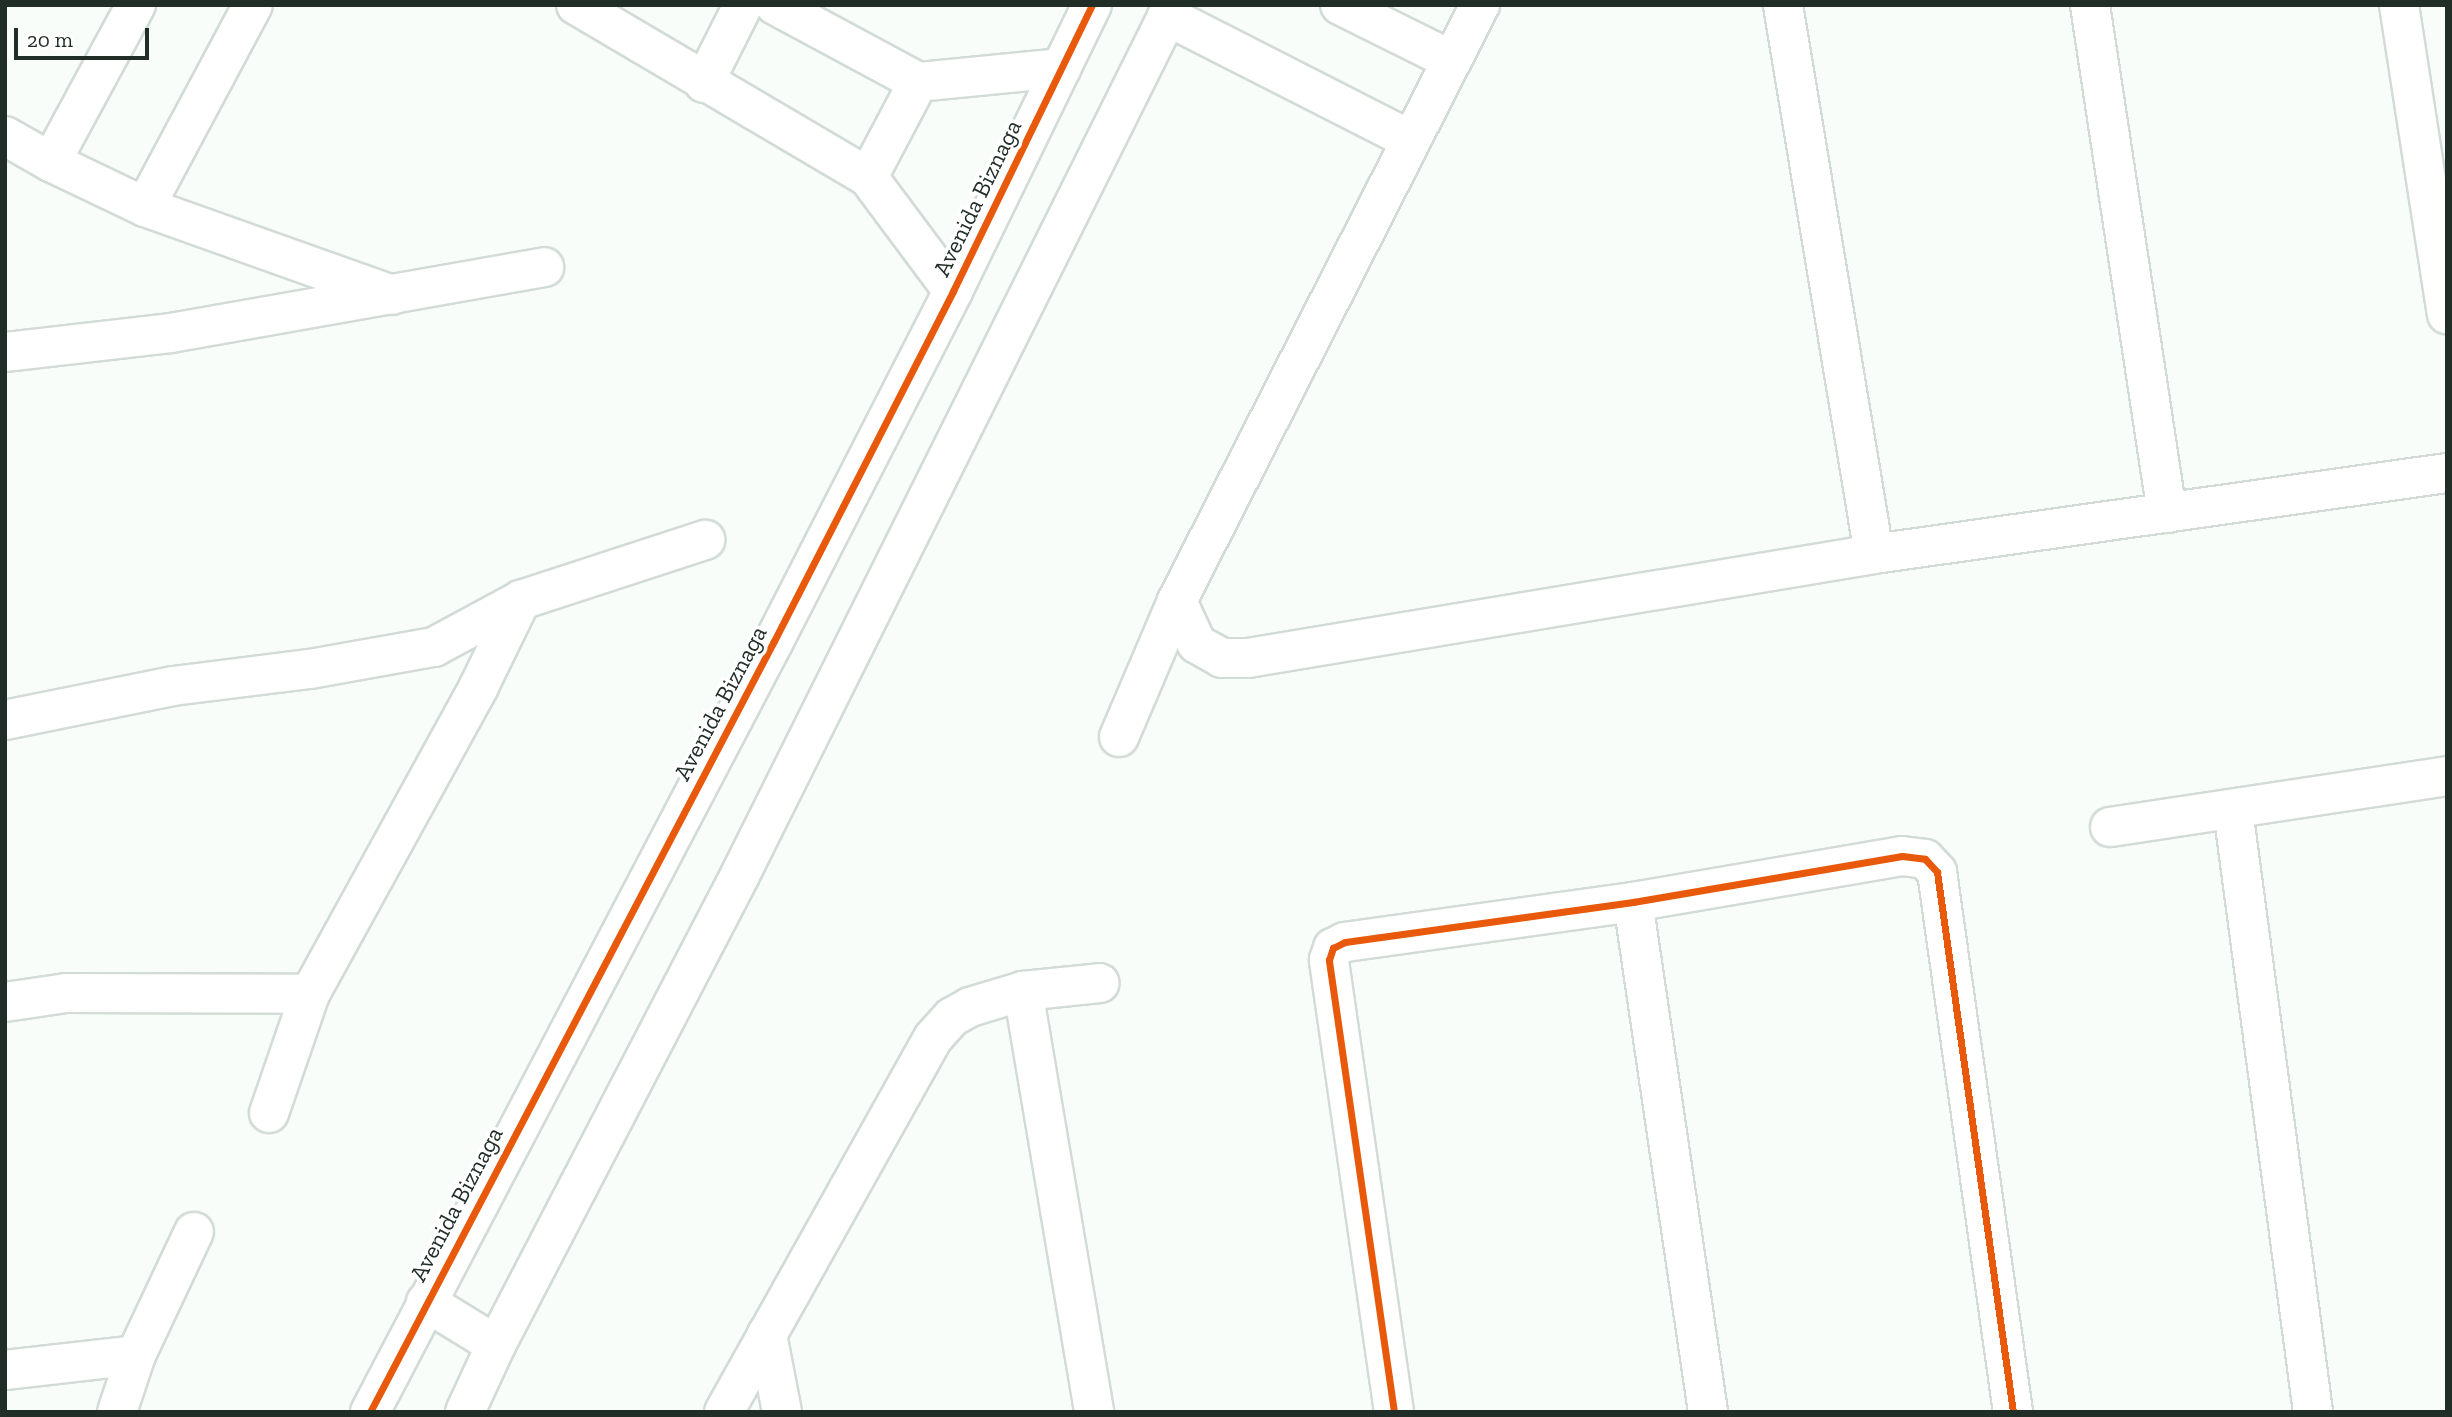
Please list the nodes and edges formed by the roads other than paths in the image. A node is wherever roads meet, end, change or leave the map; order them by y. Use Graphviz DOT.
graph roads {
  1 [pos="136,5"];
  2 [pos="253,5"];
  3 [pos="576,5"];
  4 [pos="743,5"];
  5 [pos="775,5"];
  6 [pos="1092,5"];
  7 [pos="1340,5"];
  8 [pos="1479,5"];
  9 [pos="1783,5"];
  10 [pos="2090,5"];
  11 [pos="2399,5"];
  12 [pos="1170,10"];
  13 [pos="1451,60"];
  14 [pos="1061,68"];
  15 [pos="918,82"];
  16 [pos="705,83"];
  17 [pos="5,136"];
  18 [pos="1410,140"];
  19 [pos="51,162"];
  20 [pos="868,177"];
  21 [pos="145,207"];
  22 [pos="544,267"];
  23 [pos="953,291"];
  24 [pos="394,295"];
  25 [pos="2447,314"];
  26 [pos="5,352"];
  27 [pos="2447,473"];
  28 [pos="2167,513"];
  29 [pos="705,540"];
  30 [pos="1874,554"];
  31 [pos="522,600"];
  32 [pos="1177,601"];
  33 [pos="5,720"];
  34 [pos="1119,737"];
  35 [pos="2447,776"];
  36 [pos="2233,810"];
  37 [pos="2110,827"];
  38 [pos="1633,902"];
  39 [pos="1100,983"];
  40 [pos="1023,991"];
  41 [pos="310,994"];
  42 [pos="5,1002"];
  43 [pos="270,1113"];
  44 [pos="194,1232"];
  45 [pos="426,1302"];
  46 [pos="767,1334"];
  47 [pos="496,1345"];
  48 [pos="136,1355"];
  49 [pos="5,1370"];
  50 [pos="117,1412"];
  51 [pos="370,1412"];
  52 [pos="465,1412"];
  53 [pos="724,1412"];
  54 [pos="782,1412"];
  55 [pos="1094,1412"];
  56 [pos="1394,1412"];
  57 [pos="1708,1412"];
  58 [pos="2013,1412"];
  59 [pos="2313,1412"];
  1 -- 19 [label="street"];
  2 -- 21 [label="street"];
  3 -- 16 [label="street"];
  4 -- 16 [label="street"];
  5 -- 15 [label="street"];
  6 -- 14 [label="street, Avenida Biznaga"];
  7 -- 13 [label="street"];
  8 -- 13 [label="street"];
  9 -- 30 [label="street"];
  10 -- 28 [label="street"];
  11 -- 25 [label="street"];
  12 -- 18 [label="street"];
  12 -- 47 [label="street"];
  13 -- 18 [label="street"];
  14 -- 15 [label="street"];
  14 -- 23 [label="street, Avenida Biznaga"];
  15 -- 20 [label="street"];
  16 -- 20 [label="street"];
  17 -- 19 [label="street"];
  18 -- 32 [label="street"];
  19 -- 21 [label="street"];
  20 -- 23 [label="street"];
  21 -- 24 [label="street"];
  22 -- 24 [label="street"];
  23 -- 45 [label="street, Avenida Biznaga"];
  24 -- 26 [label="street"];
  27 -- 28 [label="street"];
  28 -- 30 [label="street"];
  29 -- 31 [label="street"];
  30 -- 32 [label="street"];
  31 -- 33 [label="street"];
  31 -- 41 [label="street"];
  32 -- 34 [label="street"];
  35 -- 36 [label="street"];
  36 -- 37 [label="street"];
  36 -- 59 [label="street"];
  38 -- 56 [label="street"];
  38 -- 57 [label="street"];
  38 -- 58 [label="street"];
  39 -- 40 [label="street"];
  40 -- 46 [label="street"];
  40 -- 55 [label="street"];
  41 -- 42 [label="street"];
  41 -- 43 [label="street"];
  44 -- 48 [label="street"];
  45 -- 47 [label="street"];
  45 -- 51 [label="street, Avenida Biznaga"];
  46 -- 53 [label="street"];
  46 -- 54 [label="street"];
  47 -- 52 [label="street"];
  48 -- 49 [label="street"];
  48 -- 50 [label="street"];
}
